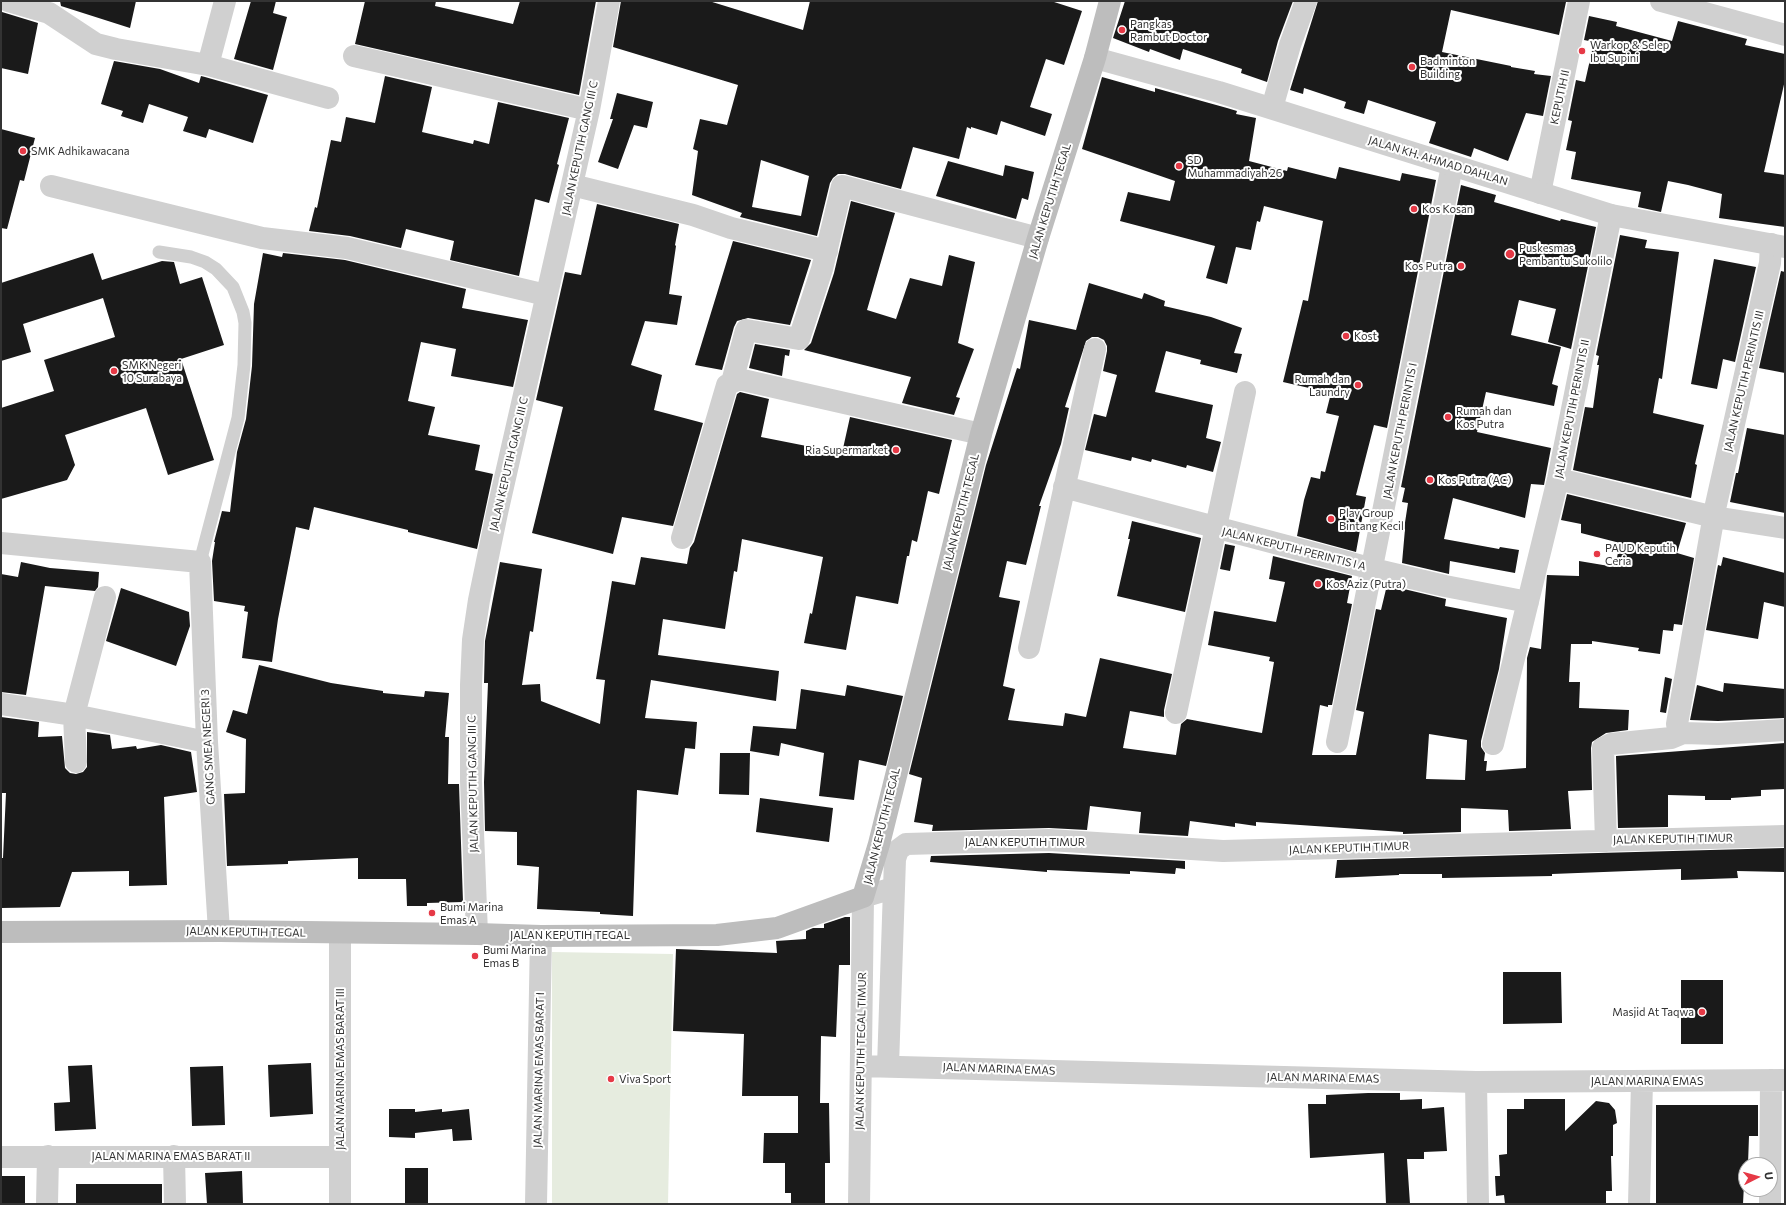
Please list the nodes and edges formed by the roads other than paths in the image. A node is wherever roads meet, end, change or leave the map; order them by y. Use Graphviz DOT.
graph roads {
  1 [pos="8,1"];
  2 [pos="225,1"];
  3 [pos="609,1"];
  4 [pos="1110,1"];
  5 [pos="1306,1"];
  6 [pos="1579,1"];
  7 [pos="1664,1"];
  8 [pos="1785,35"];
  9 [pos="354,56"];
  10 [pos="1095,58"];
  11 [pos="208,65"];
  12 [pos="328,98"];
  13 [pos="1272,108"];
  14 [pos="589,110"];
  15 [pos="1452,166"];
  16 [pos="51,186"];
  17 [pos="572,186"];
  18 [pos="1540,193"];
  19 [pos="1611,215"];
  20 [pos="1038,238"];
  21 [pos="1778,245"];
  22 [pos="827,251"];
  23 [pos="160,252"];
  24 [pos="546,295"];
  25 [pos="1095,349"];
  26 [pos="732,382"];
  27 [pos="1246,392"];
  28 [pos="981,434"];
  29 [pos="1558,479"];
  30 [pos="1064,487"];
  31 [pos="1714,517"];
  32 [pos="1785,528"];
  33 [pos="1216,529"];
  34 [pos="682,538"];
  35 [pos="1,543"];
  36 [pos="200,562"];
  37 [pos="1373,569"];
  38 [pos="105,597"];
  39 [pos="1528,602"];
  40 [pos="1029,648"];
  41 [pos="1,704"];
  42 [pos="1176,713"];
  43 [pos="74,715"];
  44 [pos="1680,727"];
  45 [pos="1785,730"];
  46 [pos="207,742"];
  47 [pos="1337,742"];
  48 [pos="1493,744"];
  49 [pos="76,762"];
  50 [pos="1785,836"];
  51 [pos="1606,841"];
  52 [pos="893,888"];
  53 [pos="863,897"];
  54 [pos="219,931"];
  55 [pos="1,932"];
  56 [pos="340,934"];
  57 [pos="477,934"];
  58 [pos="541,936"];
  59 [pos="861,1066"];
  60 [pos="888,1066"];
  61 [pos="1778,1080"];
  62 [pos="1642,1081"];
  63 [pos="1476,1082"];
  64 [pos="48,1156"];
  65 [pos="174,1156"];
  66 [pos="1,1157"];
  67 [pos="340,1157"];
  68 [pos="47,1204"];
  69 [pos="175,1204"];
  70 [pos="340,1204"];
  71 [pos="536,1204"];
  72 [pos="859,1204"];
  73 [pos="1478,1204"];
  74 [pos="1639,1204"];
  75 [pos="1770,1204"];
  1 -- 11 [label="street"];
  2 -- 11 [label="street"];
  3 -- 14 [label="street, JALAN KEPUTIH GANG III C"];
  4 -- 10 [label="main road, JALAN KEPUTIH TEGAL"];
  5 -- 13 [label="street"];
  6 -- 18 [label="street, KEPUTIH II"];
  7 -- 8 [label="street"];
  9 -- 14 [label="street"];
  10 -- 13 [label="street, JALAN KH. AHMAD DAHLAN"];
  10 -- 20 [label="main road, JALAN KEPUTIH TEGAL"];
  11 -- 12 [label="street"];
  13 -- 15 [label="street, JALAN KH. AHMAD DAHLAN"];
  14 -- 17 [label="street, JALAN KEPUTIH GANG III C"];
  15 -- 18 [label="street, JALAN KH. AHMAD DAHLAN"];
  15 -- 37 [label="street, JALAN KEPUTIH PERINTIS I"];
  16 -- 24 [label="street"];
  17 -- 22 [label="street"];
  17 -- 24 [label="street, JALAN KEPUTIH GANG III C"];
  18 -- 19 [label="street, JALAN KH. AHMAD DAHLAN"];
  19 -- 21 [label="street, JALAN KH. AHMAD DAHLAN"];
  19 -- 29 [label="street, JALAN KEPUTIH PERINTIS II"];
  20 -- 22 [label="street"];
  20 -- 28 [label="main road, JALAN KEPUTIH TEGAL"];
  21 -- 31 [label="street, JALAN KEPUTIH PERINTIS III"];
  22 -- 26 [label="street"];
  23 -- 36 [label="lane"];
  24 -- 57 [label="street, JALAN KEPUTIH GANG III C"];
  25 -- 30 [label="street"];
  26 -- 28 [label="street"];
  26 -- 34 [label="street"];
  27 -- 33 [label="street, JALAN KEPUTIH PERINTIS I A"];
  28 -- 53 [label="main road, JALAN KEPUTIH TEGAL"];
  29 -- 31 [label="street"];
  29 -- 39 [label="street, JALAN KEPUTIH PERINTIS II"];
  30 -- 33 [label="street, JALAN KEPUTIH PERINTIS I A"];
  30 -- 40 [label="street"];
  31 -- 32 [label="street"];
  31 -- 44 [label="street, JALAN KEPUTIH PERINTIS III"];
  33 -- 37 [label="street, JALAN KEPUTIH PERINTIS I A"];
  33 -- 42 [label="street"];
  35 -- 36 [label="street"];
  36 -- 46 [label="street, GANG SMEA NEGERI 3"];
  37 -- 39 [label="street"];
  37 -- 47 [label="street, JALAN KEPUTIH PERINTIS I"];
  38 -- 43 [label="street"];
  39 -- 48 [label="street, JALAN KEPUTIH PERINTIS II"];
  41 -- 43 [label="street"];
  43 -- 46 [label="street"];
  43 -- 49 [label="street"];
  44 -- 45 [label="street"];
  44 -- 51 [label="street"];
  46 -- 54 [label="street, GANG SMEA NEGERI 3"];
  50 -- 51 [label="street, JALAN KEPUTIH TIMUR"];
  51 -- 52 [label="street, JALAN KEPUTIH TIMUR"];
  52 -- 53 [label="street"];
  52 -- 60 [label="street"];
  53 -- 58 [label="main road, JALAN KEPUTIH TEGAL"];
  53 -- 59 [label="street, JALAN KEPUTIH TEGAL TIMUR"];
  54 -- 55 [label="main road, JALAN KEPUTIH TEGAL"];
  54 -- 56 [label="main road, JALAN KEPUTIH TEGAL"];
  56 -- 57 [label="main road, JALAN KEPUTIH TEGAL"];
  56 -- 67 [label="street, JALAN MARINA EMAS BARAT III"];
  57 -- 58 [label="main road, JALAN KEPUTIH TEGAL"];
  58 -- 71 [label="street, JALAN MARINA EMAS BARAT I"];
  59 -- 60 [label="street, JALAN MARINA EMAS"];
  59 -- 72 [label="street, JALAN KEPUTIH TEGAL TIMUR"];
  60 -- 63 [label="street, JALAN MARINA EMAS"];
  61 -- 62 [label="street, JALAN MARINA EMAS"];
  61 -- 75 [label="street"];
  62 -- 63 [label="street, JALAN MARINA EMAS"];
  62 -- 74 [label="street"];
  63 -- 73 [label="street"];
  64 -- 65 [label="street, JALAN MARINA EMAS BARAT II"];
  64 -- 66 [label="street, JALAN MARINA EMAS BARAT II"];
  64 -- 68 [label="street"];
  65 -- 67 [label="street, JALAN MARINA EMAS BARAT II"];
  65 -- 69 [label="street"];
  67 -- 70 [label="street, JALAN MARINA EMAS BARAT III"];
}
